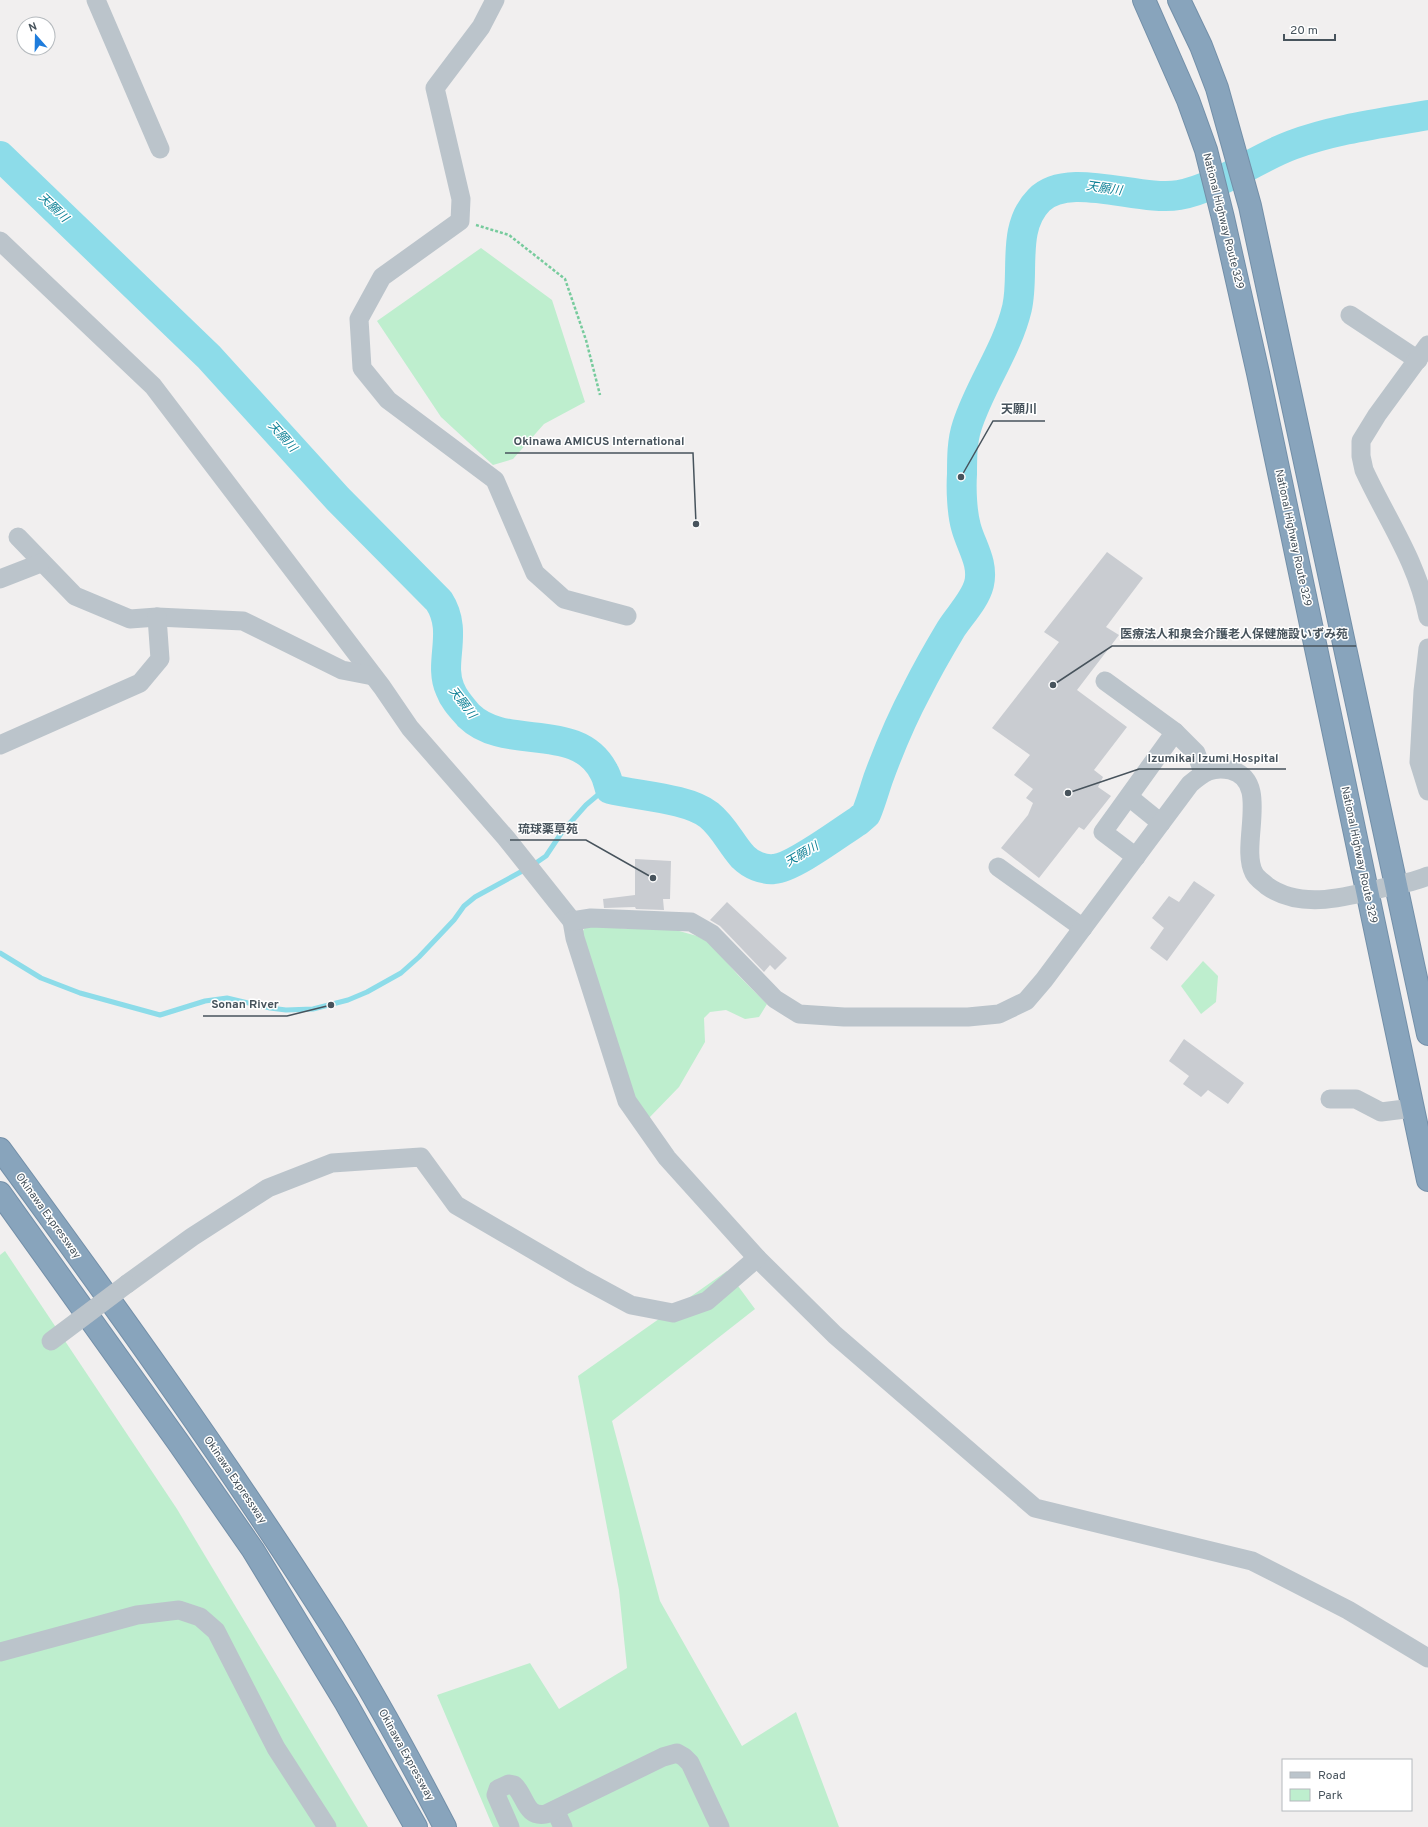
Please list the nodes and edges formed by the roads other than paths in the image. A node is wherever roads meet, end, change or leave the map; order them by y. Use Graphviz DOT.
graph roads {
  1 [pos="96,0"];
  2 [pos="495,0"];
  3 [pos="1144,0"];
  4 [pos="1179,0"];
  5 [pos="160,149"];
  6 [pos="0,241"];
  7 [pos="1350,315"];
  8 [pos="1423,352"];
  9 [pos="18,537"];
  10 [pos="41,563"];
  11 [pos="0,579"];
  12 [pos="626,616"];
  13 [pos="157,617"];
  14 [pos="1428,617"];
  15 [pos="1428,648"];
  16 [pos="373,676"];
  17 [pos="1105,681"];
  18 [pos="1175,732"];
  19 [pos="0,745"];
  20 [pos="1196,753"];
  21 [pos="1203,772"];
  22 [pos="1428,791"];
  23 [pos="1129,797"];
  24 [pos="1157,820"];
  25 [pos="1131,853"];
  26 [pos="998,867"];
  27 [pos="1428,876"];
  28 [pos="1396,885"];
  29 [pos="1366,892"];
  30 [pos="572,921"];
  31 [pos="1083,928"];
  32 [pos="1428,1034"];
  33 [pos="1330,1099"];
  34 [pos="1413,1108"];
  35 [pos="0,1149"];
  36 [pos="1428,1180"];
  37 [pos="0,1193"];
  38 [pos="757,1258"];
  39 [pos="51,1341"];
  40 [pos="0,1652"];
  41 [pos="1428,1658"];
  42 [pos="555,1810"];
  43 [pos="327,1827"];
  44 [pos="416,1827"];
  45 [pos="446,1827"];
  46 [pos="510,1827"];
  47 [pos="563,1827"];
  48 [pos="720,1827"];
  1 -- 5 [label="street"];
  2 -- 12 [label="street"];
  3 -- 29 [label="highway, National Highway Route 329"];
  4 -- 28 [label="highway"];
  6 -- 16 [label="street"];
  7 -- 8 [label="street"];
  8 -- 14 [label="street"];
  9 -- 10 [label="street"];
  10 -- 11 [label="street"];
  10 -- 13 [label="street"];
  13 -- 16 [label="street"];
  13 -- 19 [label="street"];
  15 -- 22 [label="street"];
  16 -- 30 [label="street"];
  17 -- 18 [label="street"];
  18 -- 20 [label="street"];
  18 -- 23 [label="street"];
  20 -- 21 [label="street"];
  20 -- 24 [label="street"];
  21 -- 24 [label="street"];
  21 -- 29 [label="street"];
  23 -- 24 [label="street"];
  23 -- 25 [label="street"];
  24 -- 25 [label="street"];
  25 -- 31 [label="street"];
  26 -- 31 [label="street"];
  27 -- 28 [label="street"];
  28 -- 29 [label="street"];
  28 -- 32 [label="highway"];
  29 -- 34 [label="highway, National Highway Route 329"];
  30 -- 31 [label="street"];
  30 -- 38 [label="street"];
  33 -- 34 [label="street"];
  34 -- 36 [label="highway, National Highway Route 329"];
  35 -- 45 [label="highway, Okinawa Expressway"];
  37 -- 44 [label="highway"];
  38 -- 39 [label="street, bridge"];
  38 -- 41 [label="street"];
  40 -- 43 [label="street"];
  42 -- 46 [label="street"];
  42 -- 47 [label="street"];
  42 -- 48 [label="street"];
}
